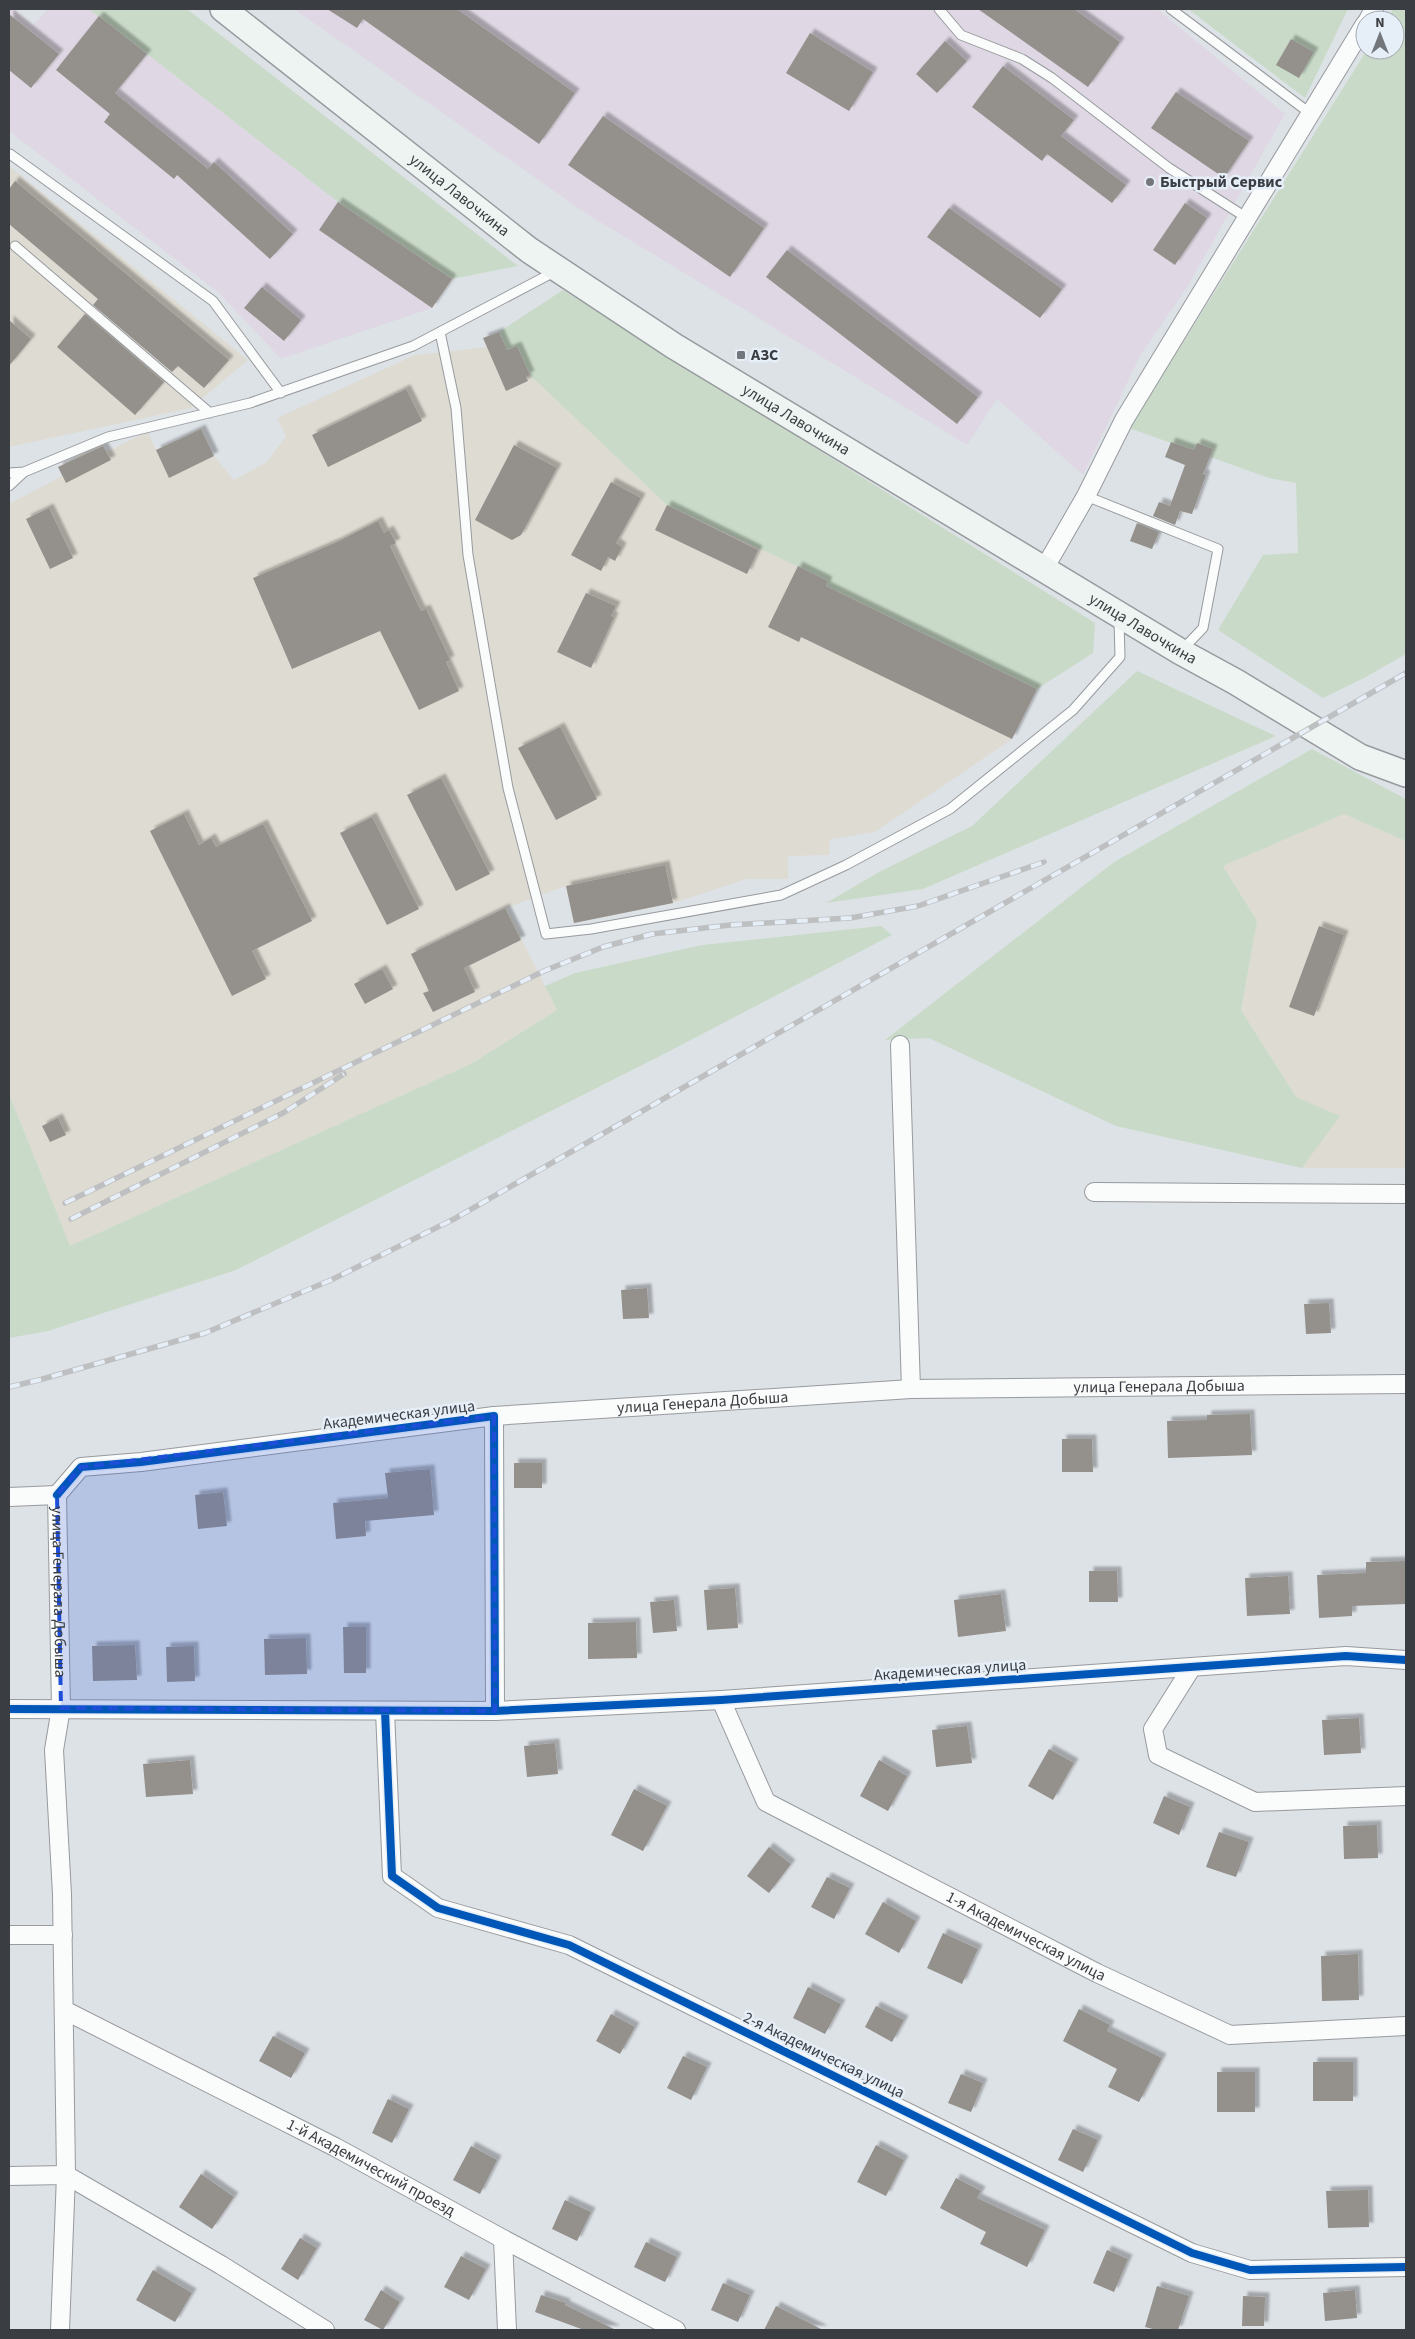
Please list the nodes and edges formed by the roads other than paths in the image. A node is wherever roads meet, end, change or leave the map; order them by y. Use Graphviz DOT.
graph roads {
  1 [pos="223,9"];
  2 [pos="939,9"];
  3 [pos="1171,9"];
  4 [pos="1355,40"];
  5 [pos="1310,114"];
  6 [pos="10,154"];
  7 [pos="1247,218"];
  8 [pos="15,246"];
  9 [pos="558,269"];
  10 [pos="440,332"];
  11 [pos="281,392"];
  12 [pos="210,413"];
  13 [pos="24,472"];
  14 [pos="9,473"];
  15 [pos="9,486"];
  16 [pos="1086,496"];
  17 [pos="1044,569"];
  18 [pos="1119,614"];
  19 [pos="1181,652"];
  20 [pos="1406,774"];
  21 [pos="900,1045"];
  22 [pos="1094,1192"];
  23 [pos="1406,1194"];
  24 [pos="1406,1384"];
  25 [pos="911,1389"];
  26 [pos="494,1416"];
  27 [pos="58,1495"];
  28 [pos="9,1497"];
  29 [pos="1406,1660"];
  30 [pos="1192,1667"];
  31 [pos="721,1700"];
  32 [pos="61,1708"];
  33 [pos="9,1709"];
  34 [pos="385,1711"];
  35 [pos="495,1711"];
  36 [pos="1406,1796"];
  37 [pos="9,1935"];
  38 [pos="63,1935"];
  39 [pos="64,2010"];
  40 [pos="1406,2026"];
  41 [pos="66,2175"];
  42 [pos="9,2176"];
  43 [pos="503,2239"];
  44 [pos="1406,2267"];
  45 [pos="60,2330"];
  46 [pos="325,2330"];
  47 [pos="507,2330"];
  48 [pos="676,2330"];
  1 -- 9 [label="main road, улица Лавочкина"];
  2 -- 7 [label="lane"];
  3 -- 5 [label="lane"];
  4 -- 5 [label="street"];
  5 -- 7 [label="street"];
  6 -- 11 [label="lane"];
  7 -- 16 [label="street"];
  8 -- 12 [label="lane"];
  9 -- 10 [label="lane"];
  9 -- 17 [label="main road, улица Лавочкина"];
  10 -- 11 [label="lane"];
  10 -- 18 [label="lane"];
  11 -- 12 [label="lane"];
  12 -- 13 [label="lane"];
  13 -- 14 [label="lane"];
  13 -- 15 [label="lane"];
  16 -- 17 [label="street"];
  16 -- 19 [label="lane"];
  17 -- 18 [label="main road, улица Лавочкина"];
  18 -- 19 [label="main road, улица Лавочкина"];
  19 -- 20 [label="main road, улица Лавочкина"];
  21 -- 25 [label="street"];
  22 -- 23 [label="street"];
  24 -- 25 [label="street, улица Генерала Добыша"];
  25 -- 26 [label="street, улица Генерала Добыша"];
  26 -- 27 [label="street, Академическая улица"];
  26 -- 35 [label="street, Академическая улица"];
  27 -- 28 [label="street, улица Генерала Добыша"];
  27 -- 32 [label="street, улица Генерала Добыша"];
  29 -- 30 [label="street, Академическая улица"];
  30 -- 31 [label="street, Академическая улица"];
  30 -- 36 [label="street"];
  31 -- 35 [label="street, Академическая улица"];
  31 -- 40 [label="street, 1-я Академическая улица"];
  32 -- 33 [label="street, Академическая улица"];
  32 -- 34 [label="street, Академическая улица"];
  32 -- 38 [label="street, улица Генерала Добыша"];
  34 -- 35 [label="street, Академическая улица"];
  34 -- 44 [label="street, 2-я Академическая улица"];
  37 -- 38 [label="street"];
  38 -- 39 [label="street, улица Генерала Добыша"];
  39 -- 41 [label="street, улица Генерала Добыша"];
  39 -- 43 [label="street, 1-й Академический проезд"];
  41 -- 42 [label="street"];
  41 -- 45 [label="street, улица Генерала Добыша"];
  41 -- 46 [label="street"];
  43 -- 47 [label="street"];
  43 -- 48 [label="street, 1-й Академический проезд"];
}
